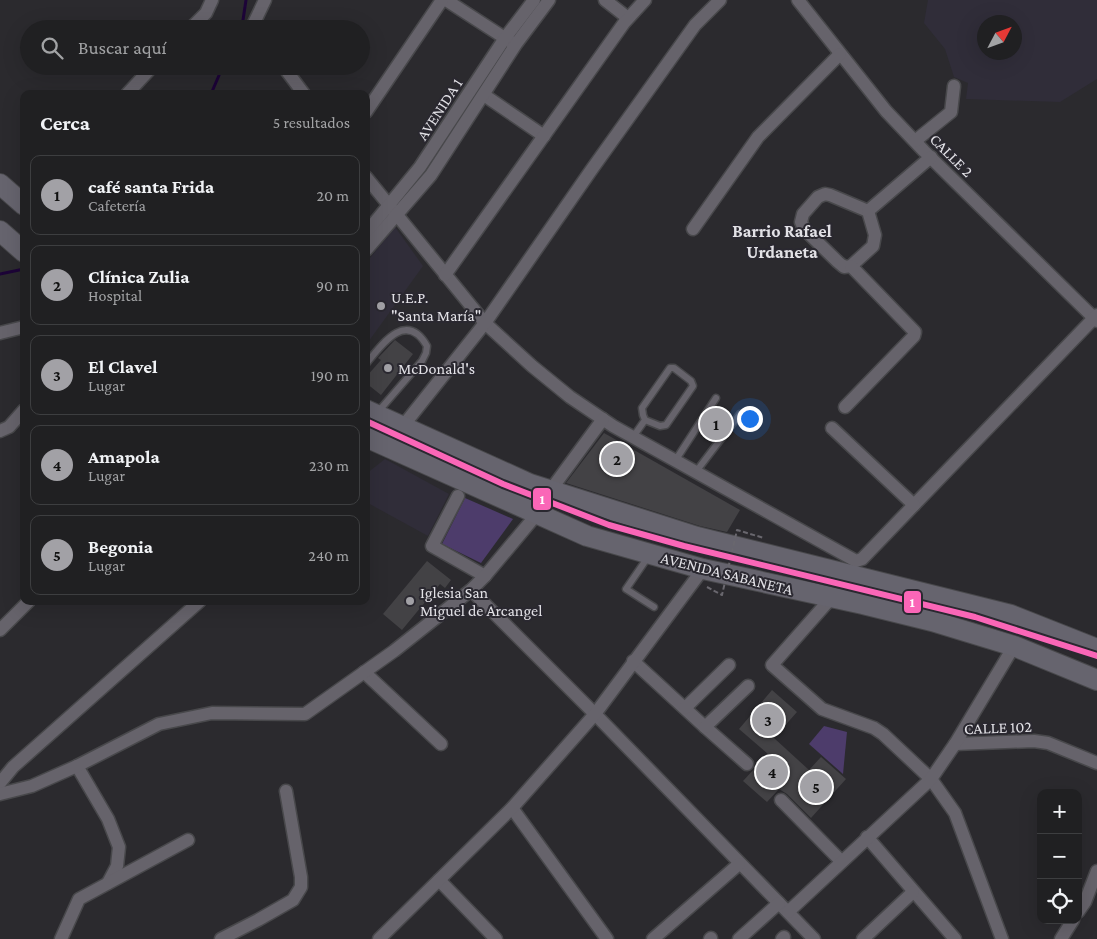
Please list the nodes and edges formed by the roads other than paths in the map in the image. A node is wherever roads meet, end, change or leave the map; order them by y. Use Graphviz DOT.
graph roads {
  1 [pos="212,0"];
  2 [pos="265,0"];
  3 [pos="444,0"];
  4 [pos="534,0"];
  5 [pos="549,0"];
  6 [pos="605,0"];
  7 [pos="645,0"];
  8 [pos="720,0"];
  9 [pos="798,0"];
  10 [pos="628,18"];
  11 [pos="198,20"];
  12 [pos="255,20"];
  13 [pos="510,41"];
  14 [pos="840,54"];
  15 [pos="145,75"];
  16 [pos="290,75"];
  17 [pos="954,86"];
  18 [pos="131,90"];
  19 [pos="301,90"];
  20 [pos="484,95"];
  21 [pos="370,106"];
  22 [pos="450,121"];
  23 [pos="461,128"];
  24 [pos="544,136"];
  25 [pos="915,141"];
  26 [pos="931,157"];
  27 [pos="370,182"];
  28 [pos="0,184"];
  29 [pos="20,201"];
  30 [pos="392,210"];
  31 [pos="868,211"];
  32 [pos="370,229"];
  33 [pos="693,229"];
  34 [pos="0,231"];
  35 [pos="370,244"];
  36 [pos="20,248"];
  37 [pos="851,266"];
  38 [pos="445,275"];
  39 [pos="1096,318"];
  40 [pos="485,323"];
  41 [pos="20,328"];
  42 [pos="0,333"];
  43 [pos="370,359"];
  44 [pos="716,398"];
  45 [pos="845,408"];
  46 [pos="371,412"];
  47 [pos="740,414"];
  48 [pos="20,415"];
  49 [pos="603,419"];
  50 [pos="646,420"];
  51 [pos="403,426"];
  52 [pos="832,428"];
  53 [pos="0,431"];
  54 [pos="633,437"];
  55 [pos="370,444"];
  56 [pos="676,461"];
  57 [pos="696,473"];
  58 [pos="550,491"];
  59 [pos="458,496"];
  60 [pos="914,505"];
  61 [pos="537,514"];
  62 [pos="650,554"];
  63 [pos="485,576"];
  64 [pos="705,578"];
  65 [pos="471,590"];
  66 [pos="832,597"];
  67 [pos="25,605"];
  68 [pos="196,605"];
  69 [pos="654,607"];
  70 [pos="0,630"];
  71 [pos="1014,646"];
  72 [pos="1097,649"];
  73 [pos="633,661"];
  74 [pos="729,665"];
  75 [pos="364,672"];
  76 [pos="1097,680"];
  77 [pos="748,686"];
  78 [pos="684,708"];
  79 [pos="595,714"];
  80 [pos="705,727"];
  81 [pos="441,744"];
  82 [pos="955,744"];
  83 [pos="1097,763"];
  84 [pos="747,764"];
  85 [pos="77,766"];
  86 [pos="931,779"];
  87 [pos="0,783"];
  88 [pos="286,791"];
  89 [pos="0,794"];
  90 [pos="781,800"];
  91 [pos="512,808"];
  92 [pos="867,837"];
  93 [pos="188,840"];
  94 [pos="841,862"];
  95 [pos="739,864"];
  96 [pos="1097,871"];
  97 [pos="439,880"];
  98 [pos="108,883"];
  99 [pos="913,892"];
  100 [pos="1082,906"];
  101 [pos="783,907"];
  102 [pos="1070,924"];
  103 [pos="492,938"];
  104 [pos="61,939"];
  105 [pos="222,939"];
  106 [pos="379,939"];
  107 [pos="607,939"];
  108 [pos="653,939"];
  109 [pos="739,939"];
  110 [pos="814,939"];
  111 [pos="863,939"];
  112 [pos="954,939"];
  113 [pos="1002,939"];
  114 [pos="1061,939"];
  1 -- 11 [label="street"];
  2 -- 12 [label="street"];
  3 -- 13 [label="street"];
  3 -- 21 [label="street"];
  4 -- 13 [label="street, AVENIDA 1"];
  5 -- 13 [label="street"];
  6 -- 10 [label="street"];
  7 -- 10 [label="street"];
  8 -- 40 [label="street"];
  9 -- 14 [label="street, CALLE 2"];
  10 -- 24 [label="street"];
  13 -- 20 [label="street"];
  13 -- 22 [label="street, AVENIDA 1"];
  14 -- 25 [label="street, CALLE 2"];
  14 -- 33 [label="street"];
  15 -- 18 [label="street"];
  16 -- 19 [label="street"];
  17 -- 25 [label="street"];
  20 -- 23 [label="street"];
  20 -- 24 [label="street"];
  22 -- 23 [label="street"];
  22 -- 30 [label="street, AVENIDA 1"];
  23 -- 30 [label="street"];
  24 -- 38 [label="street"];
  25 -- 26 [label="street, CALLE 2"];
  26 -- 31 [label="street"];
  26 -- 39 [label="street, CALLE 2"];
  27 -- 30 [label="street"];
  28 -- 29 [label="main road"];
  30 -- 32 [label="street, AVENIDA 1"];
  30 -- 35 [label="street"];
  30 -- 38 [label="street"];
  31 -- 37 [label="street"];
  31 -- 37 [label="street"];
  34 -- 36 [label="main road"];
  37 -- 45 [label="street"];
  38 -- 40 [label="street"];
  39 -- 60 [label="street"];
  40 -- 49 [label="street"];
  40 -- 51 [label="street"];
  41 -- 42 [label="street"];
  43 -- 46 [label="lane"];
  44 -- 56 [label="lane"];
  46 -- 51 [label="main road, AVENIDA SABANETA"];
  47 -- 57 [label="lane"];
  48 -- 53 [label="street"];
  49 -- 54 [label="street"];
  49 -- 58 [label="street"];
  50 -- 50 [label="lane"];
  50 -- 54 [label="lane"];
  51 -- 58 [label="main road, AVENIDA SABANETA"];
  52 -- 60 [label="street"];
  54 -- 56 [label="street"];
  55 -- 61 [label="main road, AVENIDA SABANETA"];
  56 -- 57 [label="street"];
  57 -- 60 [label="street"];
  58 -- 72 [label="main road, AVENIDA SABANETA"];
  59 -- 63 [label="street"];
  61 -- 62 [label="main road, AVENIDA SABANETA"];
  61 -- 63 [label="street"];
  62 -- 64 [label="main road, AVENIDA SABANETA"];
  62 -- 69 [label="lane"];
  63 -- 65 [label="street"];
  64 -- 66 [label="main road, AVENIDA SABANETA"];
  64 -- 73 [label="street"];
  65 -- 75 [label="street"];
  65 -- 79 [label="street"];
  66 -- 71 [label="main road, AVENIDA SABANETA"];
  66 -- 86 [label="street"];
  67 -- 70 [label="street"];
  68 -- 87 [label="street"];
  71 -- 76 [label="main road, AVENIDA SABANETA"];
  71 -- 82 [label="street"];
  73 -- 78 [label="street"];
  73 -- 79 [label="street"];
  74 -- 78 [label="street"];
  75 -- 81 [label="street"];
  75 -- 85 [label="street"];
  77 -- 80 [label="street"];
  78 -- 80 [label="street"];
  79 -- 91 [label="street"];
  79 -- 95 [label="street"];
  80 -- 84 [label="street"];
  82 -- 83 [label="street, CALLE 102"];
  82 -- 86 [label="street"];
  85 -- 89 [label="street"];
  85 -- 98 [label="street"];
  86 -- 92 [label="street"];
  86 -- 113 [label="street"];
  88 -- 105 [label="street"];
  90 -- 94 [label="street"];
  91 -- 97 [label="street"];
  91 -- 107 [label="street"];
  92 -- 94 [label="street"];
  92 -- 99 [label="street"];
  93 -- 98 [label="street"];
  94 -- 101 [label="street"];
  95 -- 101 [label="street"];
  95 -- 108 [label="street"];
  96 -- 100 [label="street"];
  97 -- 103 [label="street"];
  97 -- 106 [label="street"];
  98 -- 104 [label="street"];
  99 -- 111 [label="street"];
  99 -- 112 [label="street"];
  101 -- 109 [label="street"];
  101 -- 110 [label="street"];
  102 -- 114 [label="street"];
}
